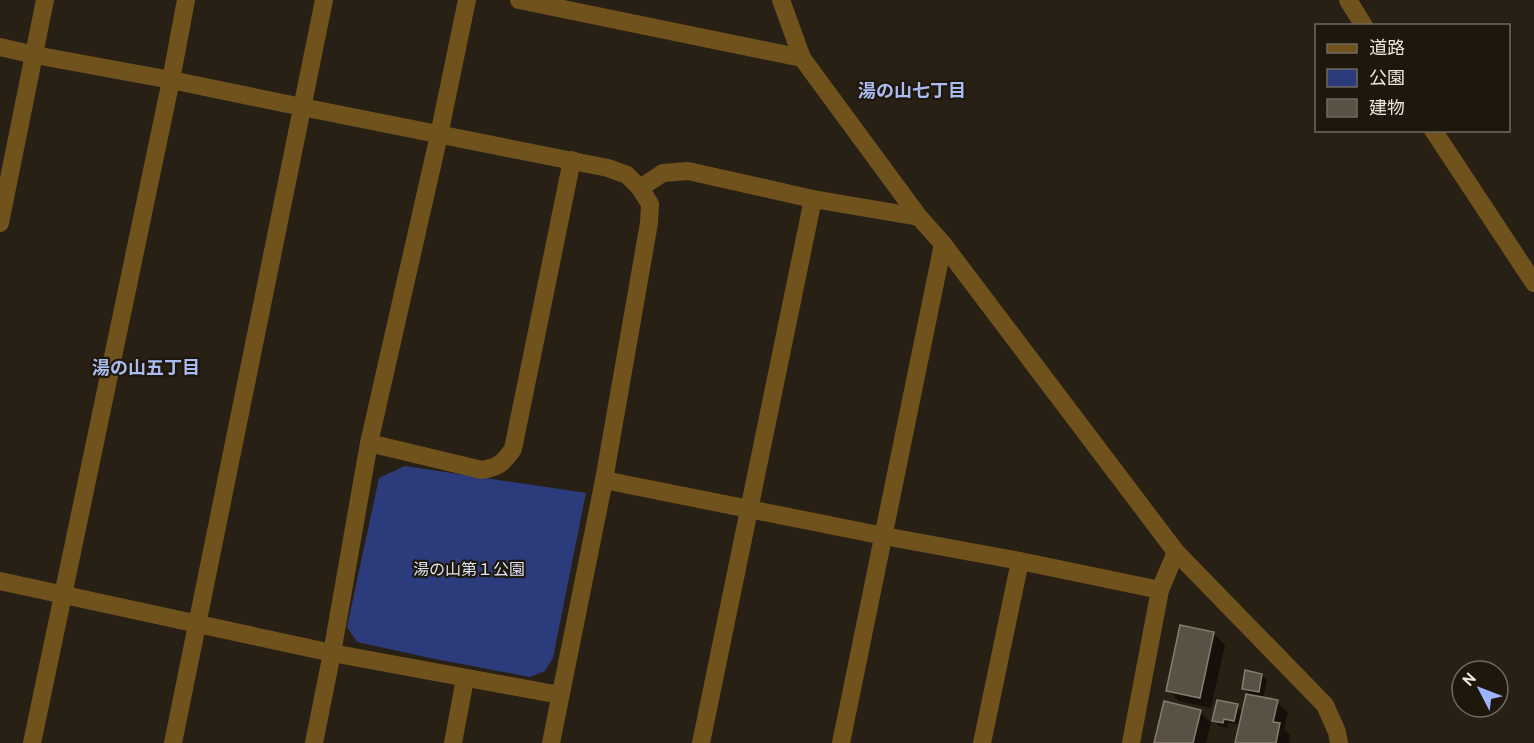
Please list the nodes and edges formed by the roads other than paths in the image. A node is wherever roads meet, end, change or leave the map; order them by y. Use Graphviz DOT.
graph roads {
  1 [pos="45,0"];
  2 [pos="186,0"];
  3 [pos="324,0"];
  4 [pos="467,0"];
  5 [pos="519,0"];
  6 [pos="781,0"];
  7 [pos="1348,0"];
  8 [pos="1363,24"];
  9 [pos="0,47"];
  10 [pos="35,55"];
  11 [pos="802,58"];
  12 [pos="171,80"];
  13 [pos="302,107"];
  14 [pos="1434,132"];
  15 [pos="438,135"];
  16 [pos="572,160"];
  17 [pos="640,188"];
  18 [pos="813,199"];
  19 [pos="919,217"];
  20 [pos="0,223"];
  21 [pos="943,244"];
  22 [pos="1534,283"];
  23 [pos="369,443"];
  24 [pos="604,480"];
  25 [pos="749,509"];
  26 [pos="884,537"];
  27 [pos="1176,552"];
  28 [pos="1020,561"];
  29 [pos="0,581"];
  30 [pos="1160,590"];
  31 [pos="62,594"];
  32 [pos="198,624"];
  33 [pos="332,653"];
  34 [pos="465,679"];
  35 [pos="560,695"];
  36 [pos="32,743"];
  37 [pos="173,743"];
  38 [pos="314,743"];
  39 [pos="453,743"];
  40 [pos="551,743"];
  41 [pos="701,743"];
  42 [pos="841,743"];
  43 [pos="982,743"];
  44 [pos="1131,743"];
  45 [pos="1339,743"];
  1 -- 10 [label="street"];
  2 -- 12 [label="street"];
  3 -- 13 [label="street"];
  4 -- 15 [label="street"];
  5 -- 11 [label="street"];
  6 -- 11 [label="street"];
  7 -- 8 [label="street"];
  9 -- 10 [label="street"];
  10 -- 12 [label="street"];
  10 -- 20 [label="street"];
  11 -- 19 [label="street"];
  12 -- 13 [label="street"];
  12 -- 31 [label="street"];
  13 -- 15 [label="street"];
  13 -- 32 [label="street"];
  14 -- 22 [label="street"];
  15 -- 16 [label="street"];
  15 -- 23 [label="street"];
  16 -- 17 [label="street"];
  16 -- 23 [label="street"];
  17 -- 18 [label="street"];
  17 -- 24 [label="street"];
  18 -- 19 [label="street"];
  18 -- 25 [label="street"];
  19 -- 21 [label="street"];
  21 -- 26 [label="street"];
  21 -- 27 [label="street"];
  23 -- 33 [label="street"];
  24 -- 25 [label="street"];
  24 -- 35 [label="street"];
  25 -- 26 [label="street"];
  25 -- 41 [label="street"];
  26 -- 28 [label="street"];
  26 -- 42 [label="street"];
  27 -- 30 [label="street"];
  27 -- 45 [label="street"];
  28 -- 30 [label="street"];
  28 -- 43 [label="street"];
  29 -- 31 [label="street"];
  30 -- 44 [label="street"];
  31 -- 32 [label="street"];
  31 -- 36 [label="street"];
  32 -- 33 [label="street"];
  32 -- 37 [label="street"];
  33 -- 34 [label="street"];
  33 -- 38 [label="street"];
  34 -- 35 [label="street"];
  34 -- 39 [label="street"];
  35 -- 40 [label="street"];
}
